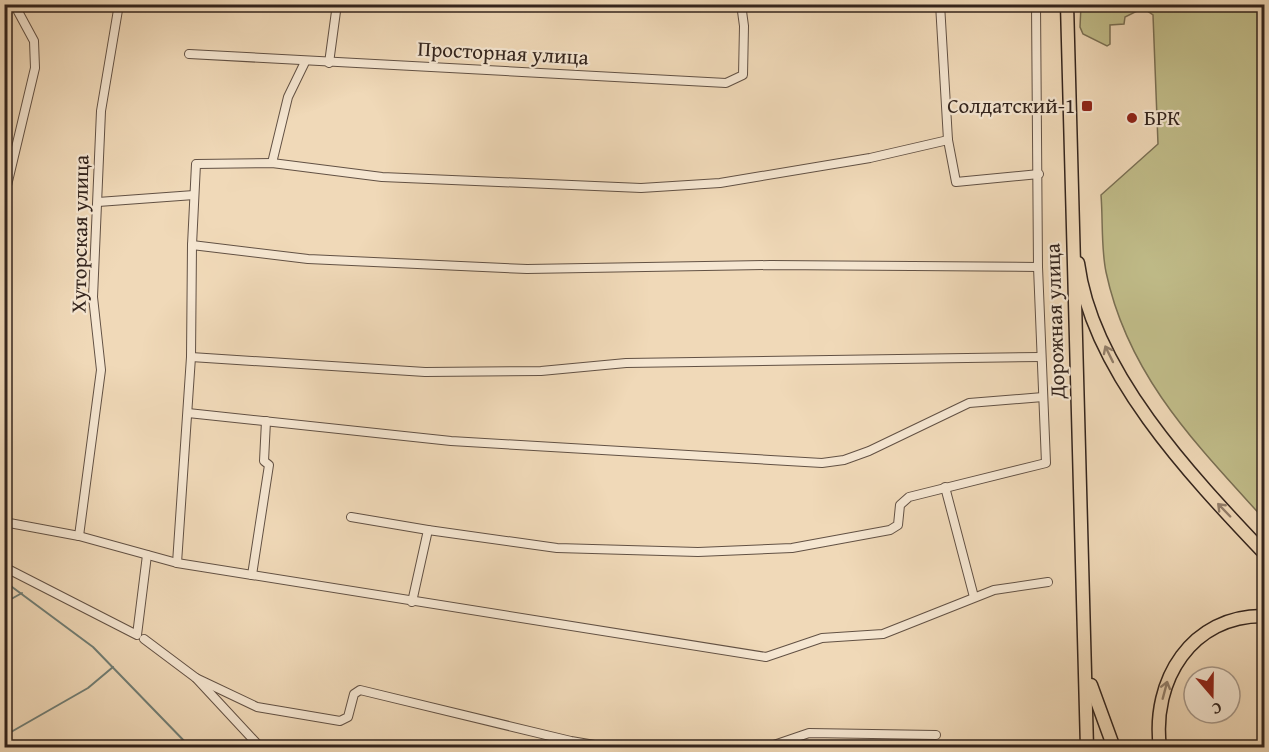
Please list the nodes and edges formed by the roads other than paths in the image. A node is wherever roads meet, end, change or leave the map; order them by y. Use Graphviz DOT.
graph roads {
  1 [pos="14,4"];
  2 [pos="119,4"];
  3 [pos="337,4"];
  4 [pos="741,4"];
  5 [pos="940,4"];
  6 [pos="1036,4"];
  7 [pos="1067,4"];
  8 [pos="189,54"];
  9 [pos="305,62"];
  10 [pos="329,63"];
  11 [pos="948,140"];
  12 [pos="272,163"];
  13 [pos="1039,174"];
  14 [pos="195,195"];
  15 [pos="4,198"];
  16 [pos="98,202"];
  17 [pos="1071,216"];
  18 [pos="192,245"];
  19 [pos="1038,267"];
  20 [pos="191,357"];
  21 [pos="1041,357"];
  22 [pos="1043,397"];
  23 [pos="188,413"];
  24 [pos="266,422"];
  25 [pos="945,487"];
  26 [pos="351,517"];
  27 [pos="4,522"];
  28 [pos="428,530"];
  29 [pos="79,536"];
  30 [pos="1264,553"];
  31 [pos="147,555"];
  32 [pos="177,563"];
  33 [pos="4,567"];
  34 [pos="252,575"];
  35 [pos="1048,582"];
  36 [pos="974,597"];
  37 [pos="412,602"];
  38 [pos="1264,616"];
  39 [pos="1085,636"];
  40 [pos="144,639"];
  41 [pos="196,678"];
  42 [pos="936,735"];
  43 [pos="261,747"];
  44 [pos="612,747"];
  45 [pos="765,747"];
  46 [pos="1087,747"];
  47 [pos="1114,747"];
  48 [pos="1160,747"];
  1 -- 15 [label="street"];
  2 -- 16 [label="street, Хуторская улица"];
  3 -- 10 [label="street"];
  4 -- 10 [label="street, Просторная улица"];
  5 -- 11 [label="street"];
  6 -- 13 [label="street"];
  7 -- 17 [label="main road, Дорожная улица"];
  8 -- 9 [label="street, Просторная улица"];
  9 -- 10 [label="street, Просторная улица"];
  9 -- 12 [label="street"];
  11 -- 12 [label="street"];
  11 -- 13 [label="street"];
  12 -- 14 [label="street"];
  13 -- 19 [label="street"];
  14 -- 16 [label="street"];
  14 -- 18 [label="street"];
  16 -- 29 [label="street, Хуторская улица"];
  30 -- 17 [label="main road, one-way"];
  17 -- 39 [label="main road, Дорожная улица"];
  18 -- 19 [label="street"];
  18 -- 20 [label="street"];
  19 -- 21 [label="street"];
  20 -- 21 [label="street"];
  20 -- 23 [label="street"];
  21 -- 22 [label="street"];
  22 -- 24 [label="street"];
  22 -- 25 [label="street"];
  23 -- 24 [label="street"];
  23 -- 32 [label="street"];
  24 -- 34 [label="street"];
  25 -- 28 [label="street"];
  25 -- 36 [label="street"];
  26 -- 28 [label="street"];
  27 -- 29 [label="street"];
  28 -- 37 [label="street"];
  29 -- 31 [label="street"];
  31 -- 32 [label="street"];
  31 -- 33 [label="street"];
  32 -- 34 [label="street"];
  34 -- 37 [label="street"];
  35 -- 36 [label="street"];
  36 -- 37 [label="street"];
  48 -- 38 [label="main road, one-way"];
  39 -- 46 [label="main road"];
  39 -- 47 [label="main road"];
  40 -- 41 [label="street"];
  41 -- 43 [label="street"];
  41 -- 44 [label="street"];
  42 -- 45 [label="street"];
}
